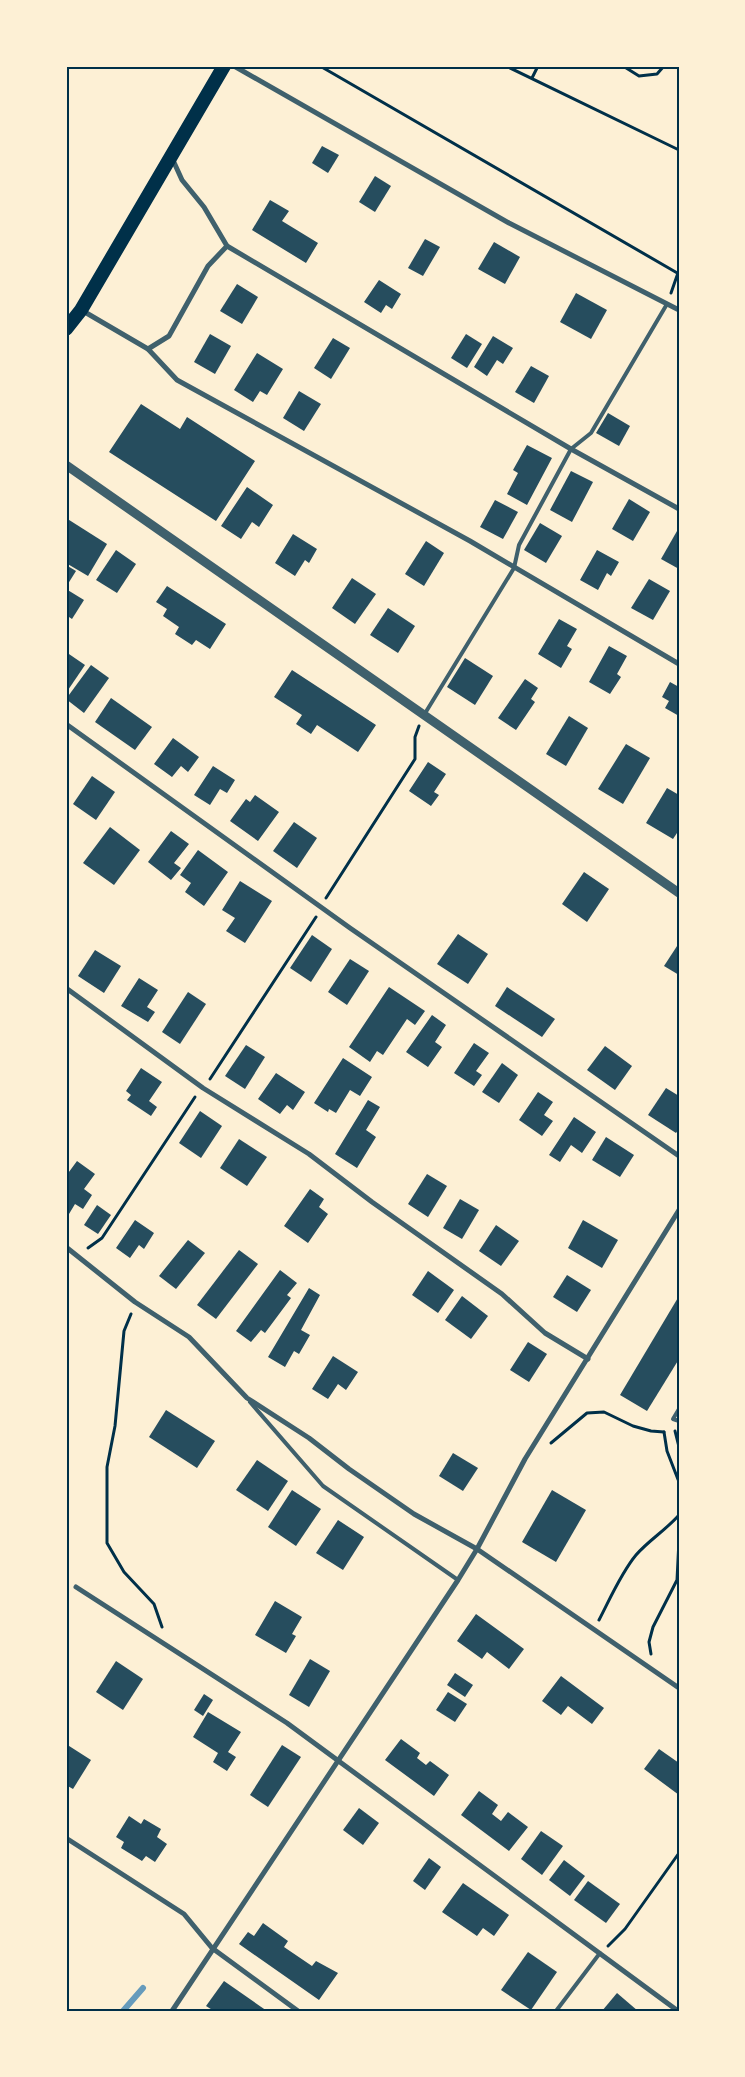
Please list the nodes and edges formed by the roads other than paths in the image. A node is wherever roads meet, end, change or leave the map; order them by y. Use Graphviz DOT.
graph roads {
  1 [pos="224,66"];
  2 [pos="234,66"];
  3 [pos="171,156"];
  4 [pos="227,246"];
  5 [pos="667,304"];
  6 [pos="81,310"];
  7 [pos="679,310"];
  8 [pos="66,329"];
  9 [pos="148,349"];
  10 [pos="571,449"];
  11 [pos="66,465"];
  12 [pos="679,509"];
  13 [pos="514,568"];
  14 [pos="679,664"];
  15 [pos="423,716"];
  16 [pos="66,724"];
  17 [pos="679,893"];
  18 [pos="66,988"];
  19 [pos="679,1156"];
  20 [pos="679,1210"];
  21 [pos="66,1247"];
  22 [pos="588,1359"];
  23 [pos="247,1398"];
  24 [pos="679,1410"];
  25 [pos="679,1421"];
  26 [pos="477,1550"];
  27 [pos="458,1580"];
  28 [pos="76,1587"];
  29 [pos="679,1688"];
  30 [pos="339,1761"];
  31 [pos="66,1838"];
  32 [pos="212,1948"];
  33 [pos="600,1953"];
  34 [pos="172,2011"];
  35 [pos="298,2011"];
  36 [pos="556,2011"];
  37 [pos="678,2011"];
  1 -- 3 [label="highway"];
  2 -- 5 [label="street"];
  3 -- 4 [label="street"];
  3 -- 6 [label="highway"];
  4 -- 9 [label="street"];
  4 -- 10 [label="street"];
  5 -- 7 [label="street"];
  5 -- 10 [label="lane"];
  6 -- 8 [label="highway"];
  6 -- 9 [label="street"];
  9 -- 13 [label="street"];
  10 -- 12 [label="street"];
  10 -- 13 [label="lane"];
  11 -- 15 [label="street"];
  13 -- 14 [label="street"];
  13 -- 15 [label="lane"];
  15 -- 17 [label="street"];
  16 -- 19 [label="street"];
  18 -- 22 [label="street"];
  20 -- 22 [label="street"];
  21 -- 23 [label="street"];
  22 -- 26 [label="street"];
  23 -- 26 [label="street"];
  23 -- 27 [label="lane"];
  24 -- 25 [label="lane"];
  26 -- 27 [label="street"];
  26 -- 29 [label="street"];
  27 -- 30 [label="street"];
  28 -- 30 [label="street"];
  30 -- 32 [label="street"];
  30 -- 33 [label="street"];
  31 -- 32 [label="street"];
  32 -- 34 [label="street"];
  32 -- 35 [label="street"];
  33 -- 36 [label="lane"];
  33 -- 37 [label="street"];
}
